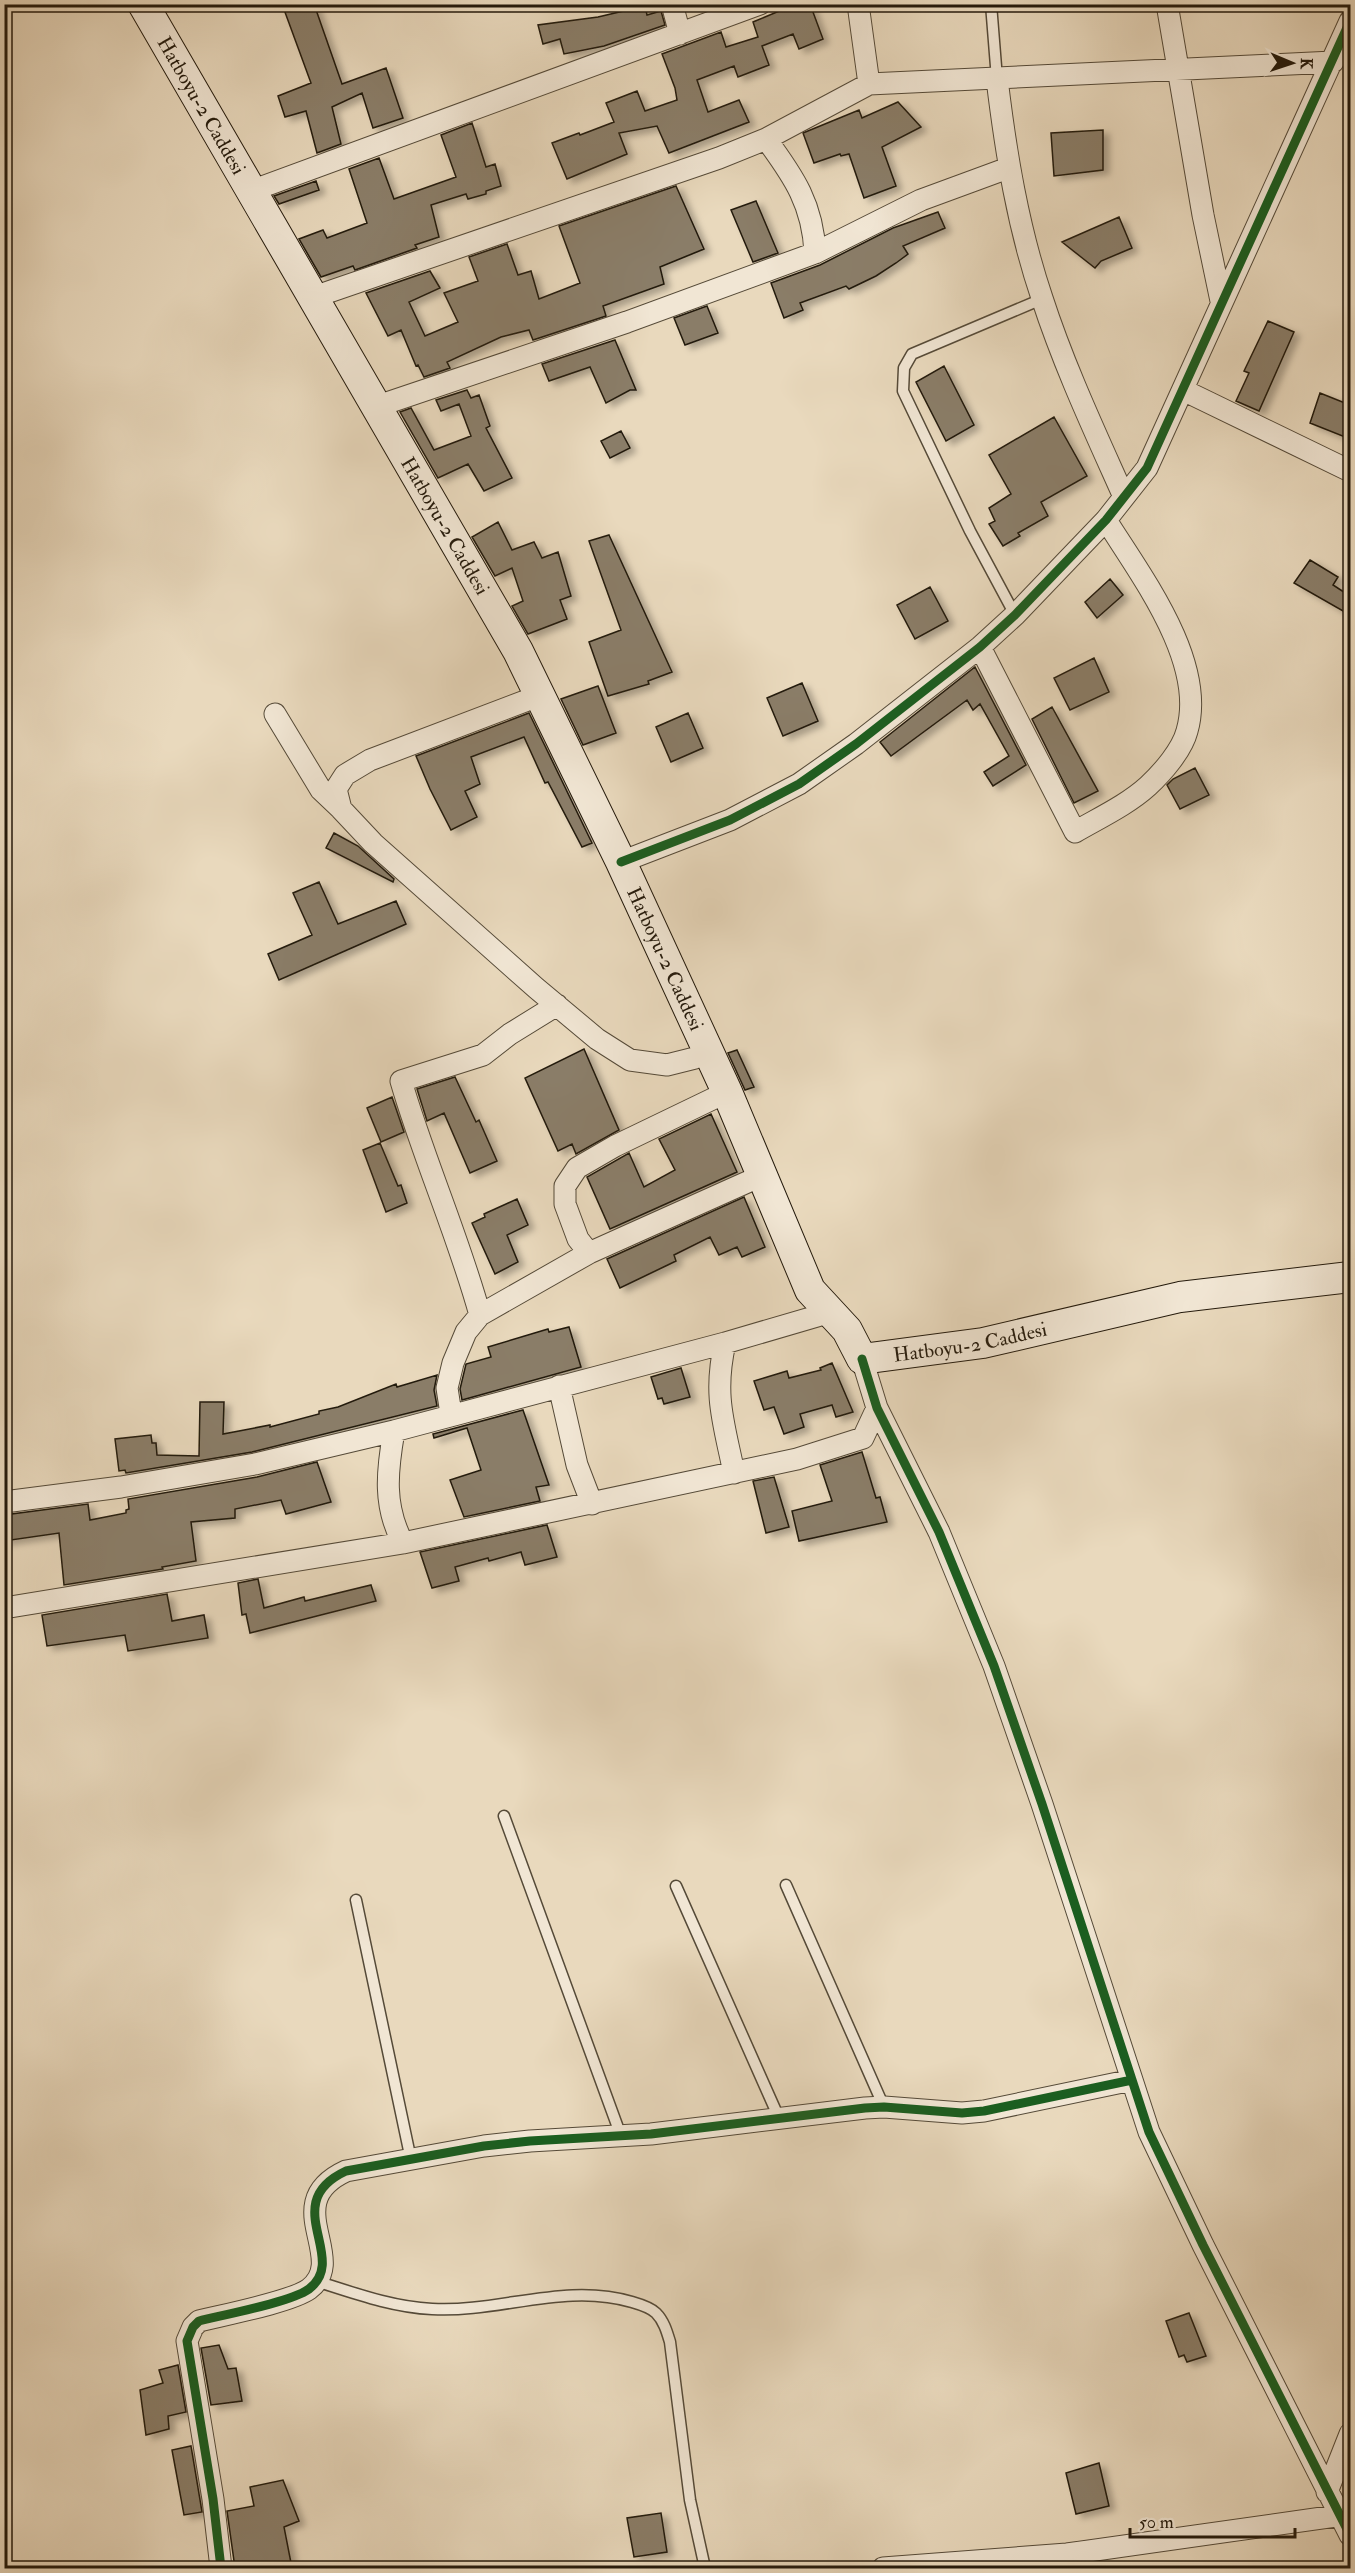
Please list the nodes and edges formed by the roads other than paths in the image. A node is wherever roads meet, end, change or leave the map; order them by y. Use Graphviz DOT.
graph roads {
  1 [pos="143,4"];
  2 [pos="672,4"];
  3 [pos="760,4"];
  4 [pos="858,4"];
  5 [pos="991,4"];
  6 [pos="1167,4"];
  7 [pos="1350,21"];
  8 [pos="680,34"];
  9 [pos="1333,62"];
  10 [pos="1178,70"];
  11 [pos="997,79"];
  12 [pos="869,84"];
  13 [pos="766,139"];
  14 [pos="1008,168"];
  15 [pos="251,191"];
  16 [pos="815,253"];
  17 [pos="314,297"];
  18 [pos="1042,299"];
  19 [pos="1221,301"];
  20 [pos="1183,390"];
  21 [pos="378,406"];
  22 [pos="1350,471"];
  23 [pos="1124,497"];
  24 [pos="1106,520"];
  25 [pos="1015,615"];
  26 [pos="980,647"];
  27 [pos="541,695"];
  28 [pos="275,714"];
  29 [pos="341,809"];
  30 [pos="621,862"];
  31 [pos="557,1005"];
  32 [pos="708,1051"];
  33 [pos="727,1092"];
  34 [pos="763,1175"];
  35 [pos="589,1253"];
  36 [pos="1350,1277"];
  37 [pos="831,1312"];
  38 [pos="480,1315"];
  39 [pos="725,1343"];
  40 [pos="862,1359"];
  41 [pos="559,1386"];
  42 [pos="877,1408"];
  43 [pos="451,1414"];
  44 [pos="394,1431"];
  45 [pos="734,1473"];
  46 [pos="4,1502"];
  47 [pos="592,1504"];
  48 [pos="403,1543"];
  49 [pos="4,1608"];
  50 [pos="504,1816"];
  51 [pos="676,1886"];
  52 [pos="786,1886"];
  53 [pos="356,1900"];
  54 [pos="1132,2080"];
  55 [pos="884,2108"];
  56 [pos="779,2118"];
  57 [pos="621,2136"];
  58 [pos="411,2160"];
  59 [pos="316,2281"];
  60 [pos="1350,2434"];
  61 [pos="1327,2492"];
  62 [pos="1345,2515"];
  63 [pos="1350,2535"];
  64 [pos="222,2568"];
  65 [pos="705,2568"];
  66 [pos="883,2568"];
  1 -- 15 [label="main road, Hatboyu-2 Caddesi"];
  2 -- 8 [label="street"];
  3 -- 8 [label="street"];
  4 -- 12 [label="street"];
  5 -- 11 [label="lane"];
  6 -- 10 [label="street"];
  7 -- 9 [label="street"];
  8 -- 15 [label="street"];
  9 -- 10 [label="street"];
  9 -- 19 [label="street"];
  10 -- 11 [label="street"];
  10 -- 19 [label="street"];
  11 -- 12 [label="street"];
  11 -- 14 [label="street"];
  12 -- 13 [label="street"];
  13 -- 16 [label="street"];
  13 -- 17 [label="street"];
  14 -- 16 [label="street"];
  14 -- 18 [label="street"];
  15 -- 17 [label="main road, Hatboyu-2 Caddesi"];
  16 -- 21 [label="street"];
  17 -- 21 [label="main road, Hatboyu-2 Caddesi"];
  18 -- 23 [label="street"];
  18 -- 25 [label="lane"];
  19 -- 20 [label="street"];
  20 -- 22 [label="street"];
  20 -- 23 [label="street"];
  21 -- 27 [label="main road, Hatboyu-2 Caddesi"];
  23 -- 24 [label="street"];
  24 -- 25 [label="street"];
  24 -- 26 [label="street"];
  25 -- 26 [label="street"];
  26 -- 30 [label="street"];
  27 -- 29 [label="street"];
  27 -- 30 [label="main road, Hatboyu-2 Caddesi"];
  28 -- 29 [label="street"];
  29 -- 31 [label="street"];
  30 -- 32 [label="main road, Hatboyu-2 Caddesi"];
  31 -- 32 [label="street"];
  31 -- 38 [label="street"];
  32 -- 33 [label="main road, Hatboyu-2 Caddesi"];
  33 -- 34 [label="main road, Hatboyu-2 Caddesi"];
  33 -- 35 [label="street"];
  34 -- 35 [label="street"];
  34 -- 37 [label="main road, Hatboyu-2 Caddesi"];
  35 -- 38 [label="street"];
  36 -- 40 [label="main road, Hatboyu-2 Caddesi"];
  37 -- 39 [label="street"];
  37 -- 40 [label="main road, Hatboyu-2 Caddesi"];
  38 -- 43 [label="street"];
  39 -- 41 [label="street"];
  39 -- 45 [label="street"];
  40 -- 42 [label="street"];
  41 -- 43 [label="street"];
  41 -- 47 [label="street"];
  42 -- 45 [label="street"];
  42 -- 54 [label="street"];
  43 -- 44 [label="street"];
  44 -- 46 [label="street"];
  44 -- 48 [label="street"];
  45 -- 47 [label="street"];
  47 -- 48 [label="street"];
  48 -- 49 [label="street"];
  50 -- 57 [label="lane"];
  51 -- 56 [label="lane"];
  52 -- 55 [label="lane"];
  53 -- 58 [label="lane"];
  54 -- 55 [label="street"];
  54 -- 61 [label="street"];
  55 -- 56 [label="street"];
  56 -- 57 [label="street"];
  57 -- 58 [label="street"];
  58 -- 59 [label="street"];
  59 -- 64 [label="street"];
  59 -- 65 [label="lane"];
  60 -- 61 [label="street"];
  61 -- 62 [label="street"];
  62 -- 63 [label="street"];
  62 -- 66 [label="street"];
}
